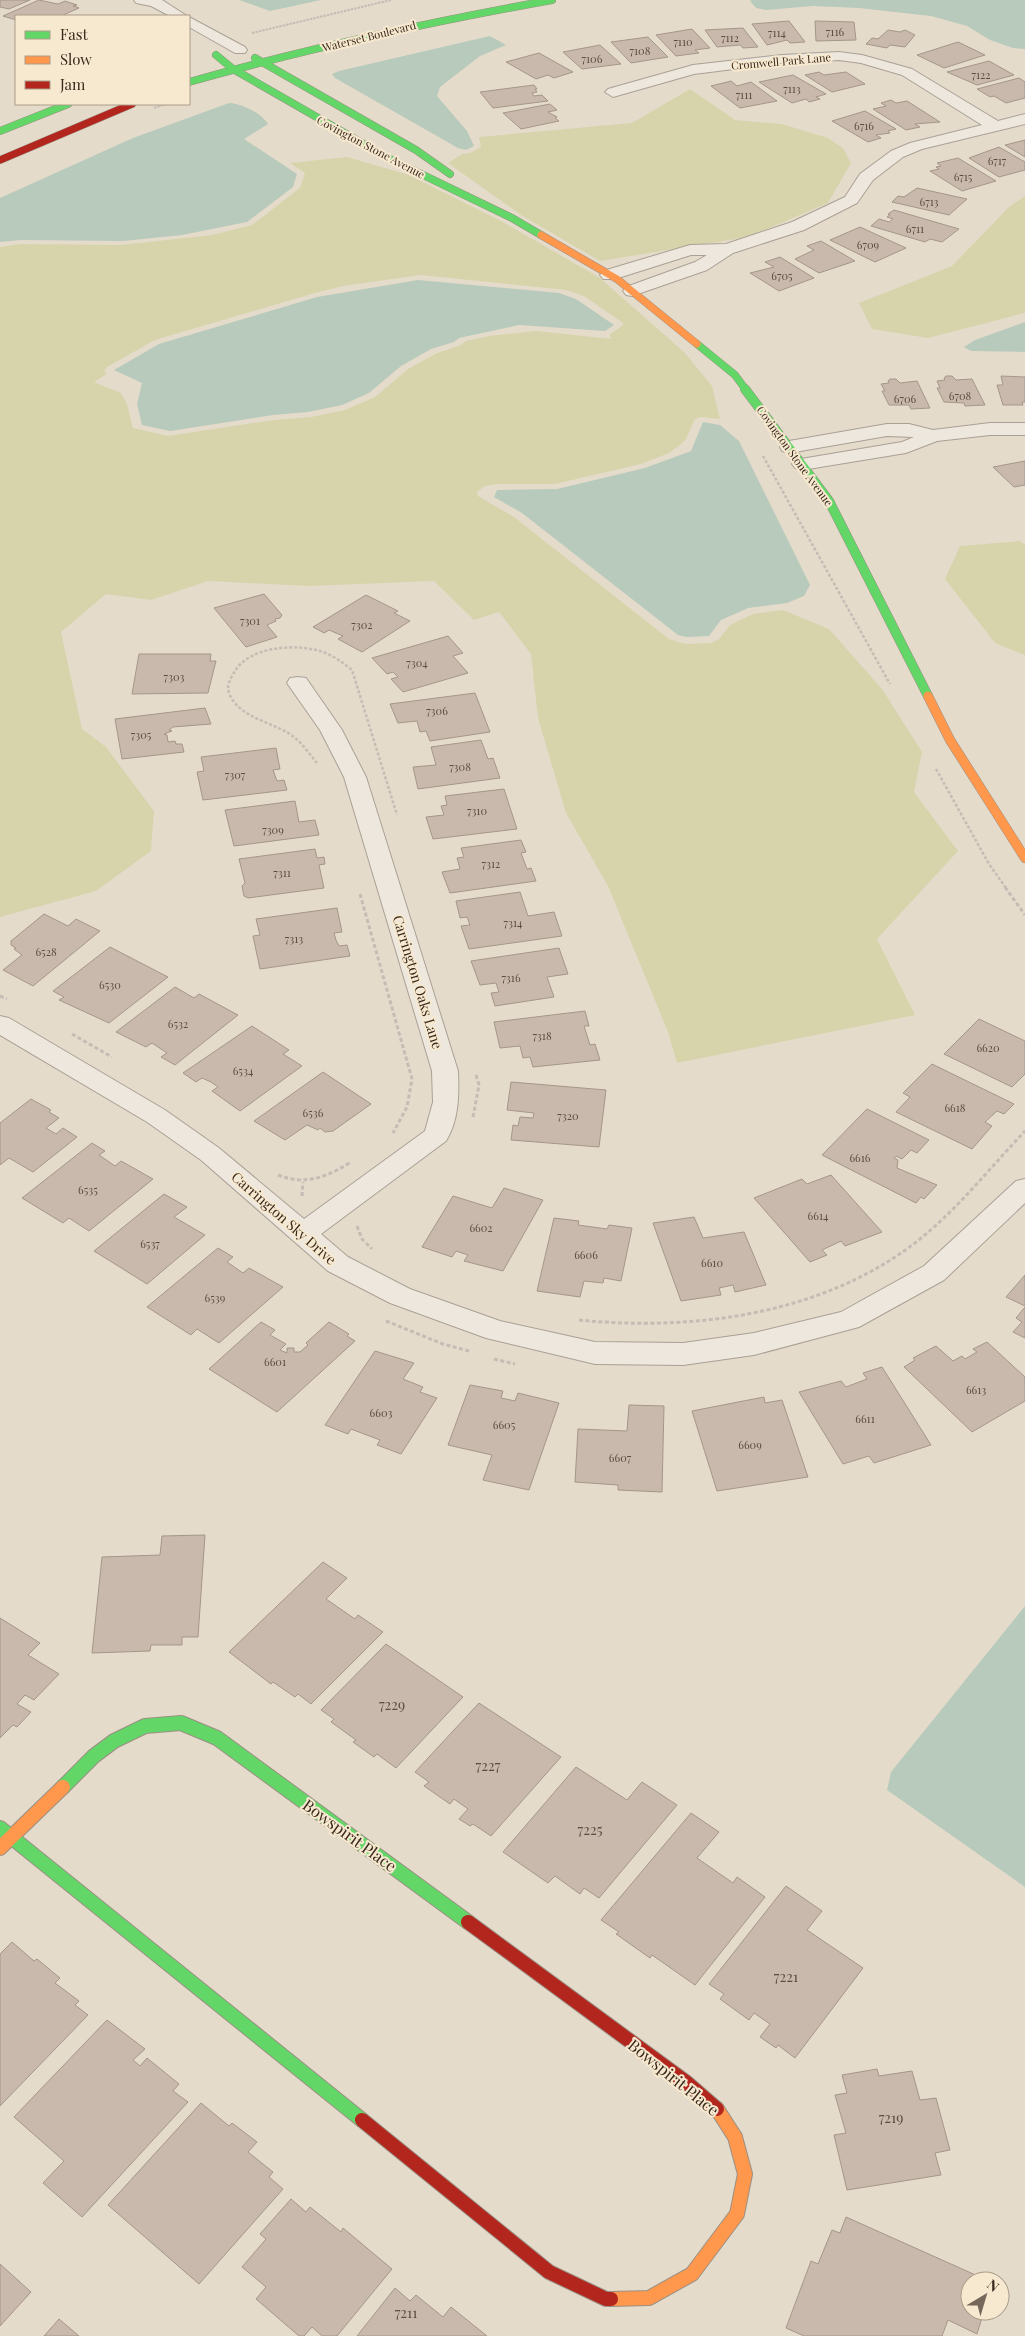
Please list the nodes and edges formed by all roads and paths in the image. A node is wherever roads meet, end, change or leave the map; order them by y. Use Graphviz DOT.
graph roads {
  1 [pos="130,0"];
  2 [pos="142,0"];
  3 [pos="391,0"];
  4 [pos="552,0"];
  5 [pos="146,15"];
  6 [pos="178,15"];
  7 [pos="190,22"];
  8 [pos="248,34"];
  9 [pos="256,46"];
  10 [pos="240,50"];
  11 [pos="263,62"];
  12 [pos="233,69"];
  13 [pos="190,82"];
  14 [pos="612,92"];
  15 [pos="65,105"];
  16 [pos="130,105"];
  17 [pos="1025,119"];
  18 [pos="995,126"];
  19 [pos="0,131"];
  20 [pos="0,160"];
  21 [pos="512,218"];
  22 [pos="727,249"];
  23 [pos="609,275"];
  24 [pos="632,291"];
  25 [pos="1025,429"];
  26 [pos="933,436"];
  27 [pos="790,448"];
  28 [pos="758,450"];
  29 [pos="802,464"];
  30 [pos="298,683"];
  31 [pos="894,690"];
  32 [pos="935,768"];
  33 [pos="1025,858"];
  34 [pos="1025,914"];
  35 [pos="0,1024"];
  36 [pos="1025,1131"];
  37 [pos="303,1182"];
  38 [pos="1025,1188"];
  39 [pos="302,1196"];
  40 [pos="357,1228"];
  41 [pos="302,1234"];
  42 [pos="378,1252"];
  43 [pos="381,1318"];
  44 [pos="571,1319"];
  45 [pos="470,1352"];
  46 [pos="488,1357"];
  47 [pos="524,1365"];
  48 [pos="0,1828"];
  49 [pos="12,1836"];
  50 [pos="0,1848"];
  1 -- 5 [label="street"];
  2 -- 6 [label="street"];
  3 -- 8 [label="path"];
  4 -- 11 [label="street, Waterset Boulevard"];
  7 -- 10 [label="street"];
  9 -- 10 [label="street"];
  10 -- 11 [label="street, Covington Stone Avenue"];
  10 -- 12 [label="street, Covington Stone Avenue"];
  11 -- 12 [label="street, Waterset Boulevard"];
  11 -- 21 [label="street, Covington Stone Avenue"];
  12 -- 13 [label="street, Waterset Boulevard"];
  12 -- 21 [label="street, Covington Stone Avenue"];
  14 -- 18 [label="street, Cromwell Park Lane"];
  15 -- 19 [label="street"];
  16 -- 20 [label="street"];
  17 -- 18 [label="street"];
  18 -- 22 [label="street"];
  21 -- 23 [label="street, Covington Stone Avenue"];
  22 -- 23 [label="street"];
  22 -- 24 [label="street"];
  23 -- 24 [label="street, Covington Stone Avenue"];
  24 -- 27 [label="street, Covington Stone Avenue"];
  25 -- 26 [label="street"];
  26 -- 27 [label="street"];
  26 -- 29 [label="street"];
  27 -- 29 [label="street, Covington Stone Avenue"];
  28 -- 31 [label="path"];
  29 -- 33 [label="street, Covington Stone Avenue"];
  30 -- 41 [label="street, Carrington Oaks Lane"];
  32 -- 34 [label="path"];
  35 -- 41 [label="street, Carrington Sky Drive"];
  36 -- 44 [label="path"];
  37 -- 39 [label="path"];
  38 -- 41 [label="street, Carrington Sky Drive"];
  40 -- 42 [label="path"];
  43 -- 45 [label="path"];
  46 -- 47 [label="path"];
  48 -- 49 [label="street, Bowspirit Place"];
  49 -- 49 [label="street, Bowspirit Place"];
  49 -- 50 [label="street, Bowspirit Place"];
}
